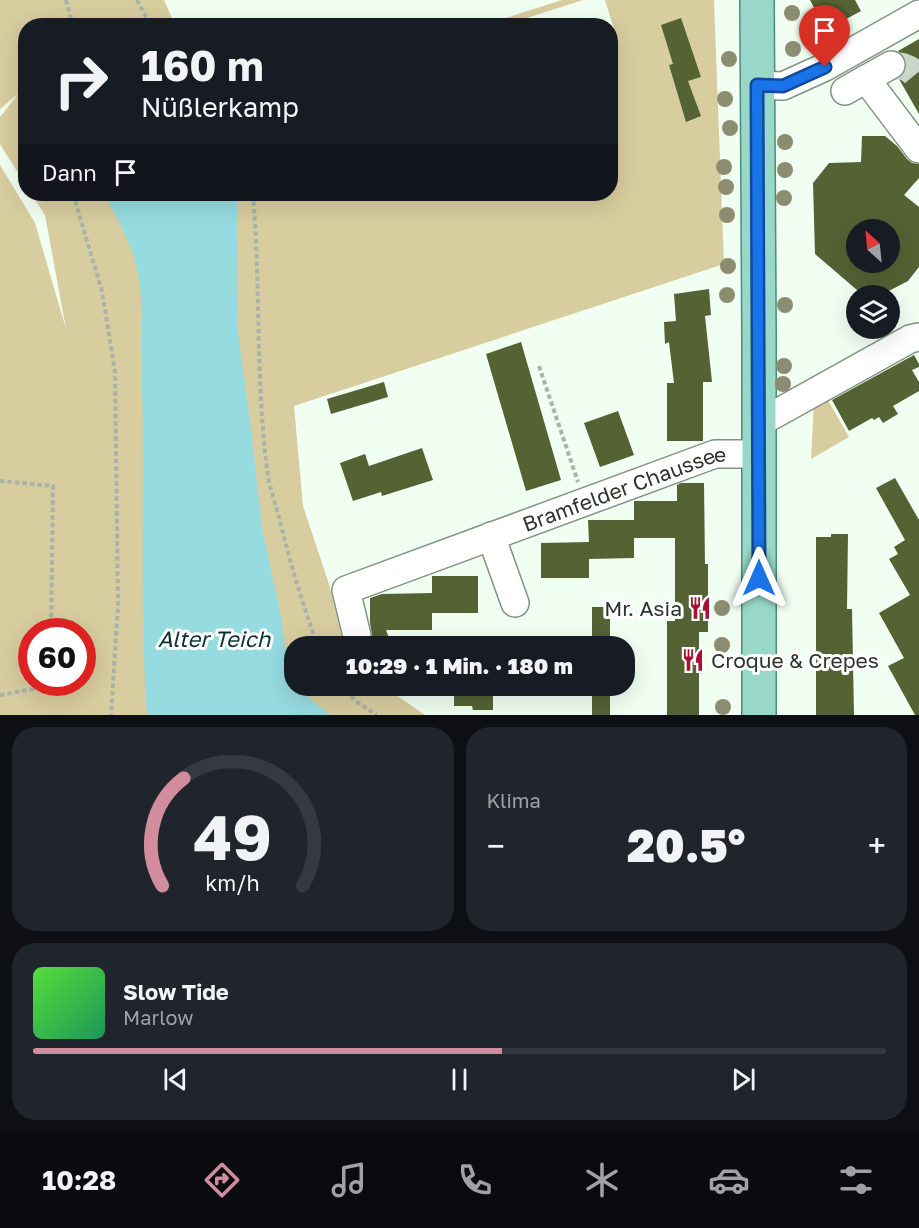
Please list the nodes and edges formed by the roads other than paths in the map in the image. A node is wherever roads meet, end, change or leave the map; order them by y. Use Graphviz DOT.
graph roads {
  1 [pos="757,0"];
  2 [pos="919,14"];
  3 [pos="891,65"];
  4 [pos="757,85"];
  5 [pos="919,149"];
  6 [pos="919,337"];
  7 [pos="759,438"];
  8 [pos="491,536"];
  9 [pos="515,603"];
  10 [pos="357,636"];
  11 [pos="759,715"];
  1 -- 4 [label="main road, Bramfelder Chaussee"];
  2 -- 4 [label="street"];
  3 -- 5 [label="street"];
  4 -- 7 [label="main road, Bramfelder Chaussee"];
  6 -- 7 [label="street"];
  7 -- 8 [label="street, Bramfelder Chaussee"];
  7 -- 11 [label="main road, Bramfelder Chaussee"];
  8 -- 9 [label="street"];
  8 -- 10 [label="street, Bramfelder Chaussee"];
}
